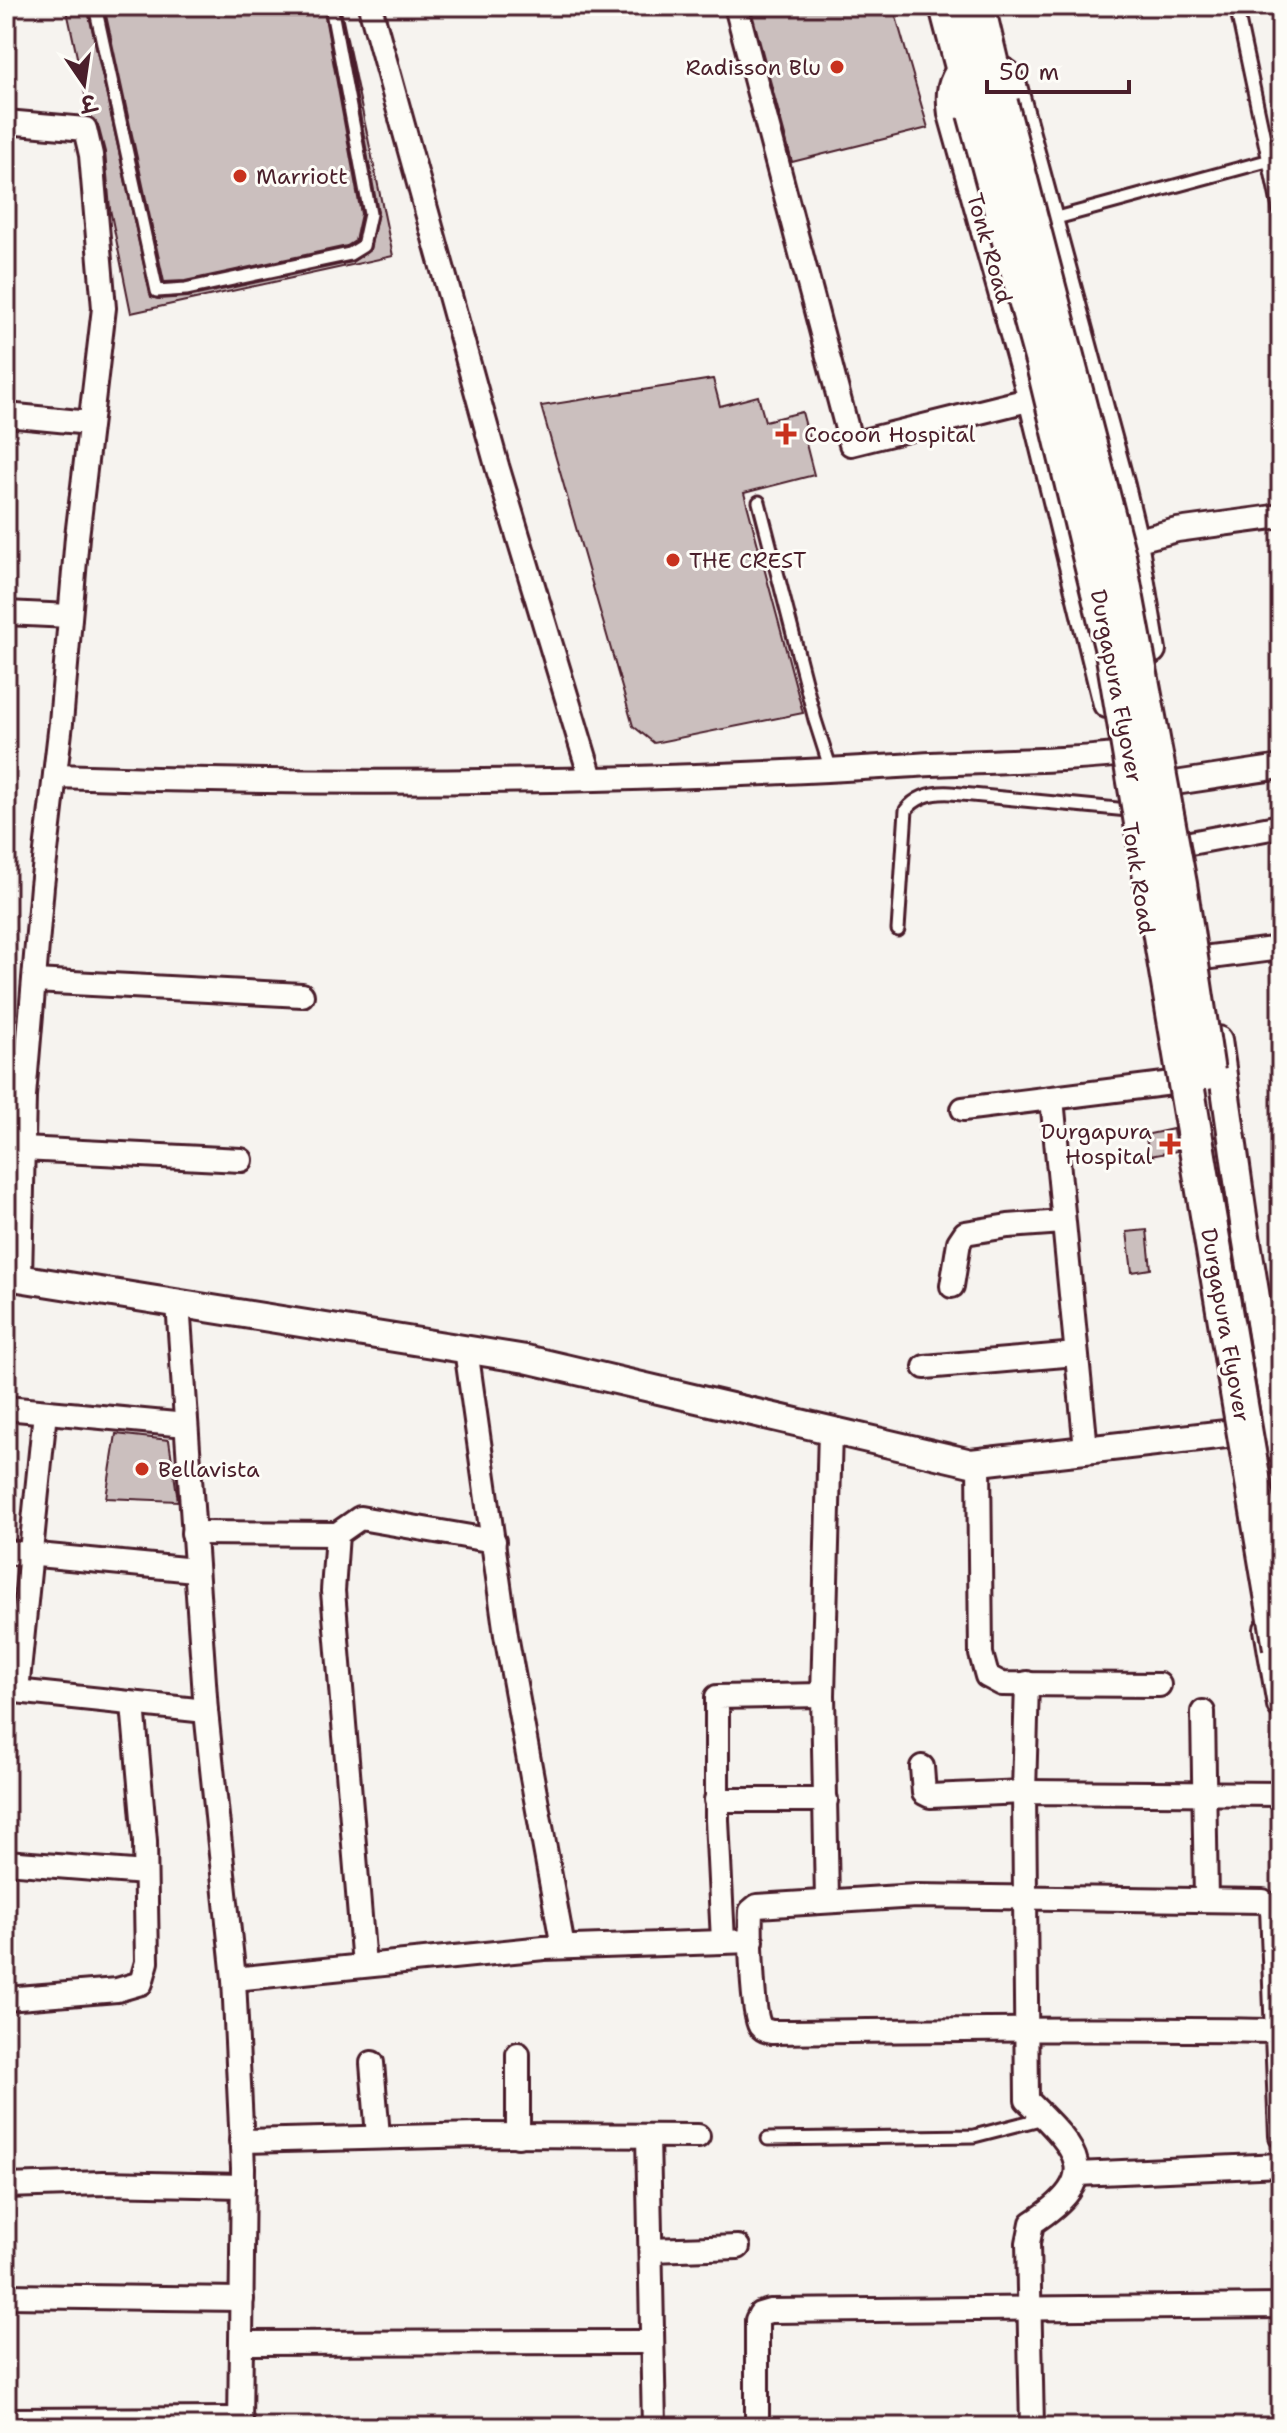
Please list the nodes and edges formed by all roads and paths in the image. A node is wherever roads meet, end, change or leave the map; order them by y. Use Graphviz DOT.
graph roads {
  1 [pos="95,6"];
  2 [pos="331,6"];
  3 [pos="370,6"];
  4 [pos="736,6"];
  5 [pos="947,6"];
  6 [pos="977,6"];
  7 [pos="1236,6"];
  8 [pos="977,66"];
  9 [pos="988,108"];
  10 [pos="6,122"];
  11 [pos="1267,161"];
  12 [pos="1280,213"];
  13 [pos="1049,220"];
  14 [pos="1032,399"];
  15 [pos="6,415"];
  16 [pos="90,423"];
  17 [pos="759,502"];
  18 [pos="1281,516"];
  19 [pos="1134,541"];
  20 [pos="6,613"];
  21 [pos="70,616"];
  22 [pos="1169,748"];
  23 [pos="1119,755"];
  24 [pos="1281,767"];
  25 [pos="831,770"];
  26 [pos="55,776"];
  27 [pos="591,778"];
  28 [pos="1175,783"];
  29 [pos="1128,810"];
  30 [pos="1281,826"];
  31 [pos="1185,844"];
  32 [pos="898,930"];
  33 [pos="1281,948"];
  34 [pos="1203,958"];
  35 [pos="34,981"];
  36 [pos="302,995"];
  37 [pos="1172,1083"];
  38 [pos="1052,1099"];
  39 [pos="963,1109"];
  40 [pos="23,1149"];
  41 [pos="241,1160"];
  42 [pos="1063,1222"];
  43 [pos="13,1277"];
  44 [pos="952,1286"];
  45 [pos="178,1303"];
  46 [pos="1271,1334"];
  47 [pos="466,1349"];
  48 [pos="1076,1354"];
  49 [pos="925,1367"];
  50 [pos="6,1408"];
  51 [pos="45,1412"];
  52 [pos="186,1425"];
  53 [pos="830,1431"];
  54 [pos="1235,1433"];
  55 [pos="1280,1436"];
  56 [pos="1086,1449"];
  57 [pos="979,1462"];
  58 [pos="1281,1526"];
  59 [pos="193,1533"];
  60 [pos="337,1534"];
  61 [pos="494,1541"];
  62 [pos="6,1552"];
  63 [pos="31,1555"];
  64 [pos="195,1570"];
  65 [pos="1281,1648"];
  66 [pos="1027,1683"];
  67 [pos="1159,1685"];
  68 [pos="12,1691"];
  69 [pos="823,1695"];
  70 [pos="133,1704"];
  71 [pos="1281,1705"];
  72 [pos="206,1711"];
  73 [pos="1203,1712"];
  74 [pos="922,1767"];
  75 [pos="1024,1792"];
  76 [pos="1204,1793"];
  77 [pos="1281,1794"];
  78 [pos="716,1800"];
  79 [pos="826,1800"];
  80 [pos="6,1862"];
  81 [pos="145,1873"];
  82 [pos="1025,1896"];
  83 [pos="827,1900"];
  84 [pos="1206,1900"];
  85 [pos="723,1941"];
  86 [pos="752,1941"];
  87 [pos="563,1947"];
  88 [pos="364,1965"];
  89 [pos="234,1979"];
  90 [pos="6,1999"];
  91 [pos="1028,2028"];
  92 [pos="1278,2031"];
  93 [pos="518,2054"];
  94 [pos="372,2063"];
  95 [pos="1045,2117"];
  96 [pos="378,2136"];
  97 [pos="518,2136"];
  98 [pos="648,2136"];
  99 [pos="698,2136"];
  100 [pos="1281,2136"];
  101 [pos="768,2139"];
  102 [pos="241,2141"];
  103 [pos="1281,2165"];
  104 [pos="1077,2174"];
  105 [pos="6,2186"];
  106 [pos="243,2186"];
  107 [pos="738,2247"];
  108 [pos="651,2250"];
  109 [pos="6,2296"];
  110 [pos="242,2299"];
  111 [pos="1281,2306"];
  112 [pos="1027,2308"];
  113 [pos="652,2342"];
  114 [pos="241,2343"];
  115 [pos="6,2420"];
  116 [pos="240,2423"];
  117 [pos="757,2425"];
  118 [pos="654,2427"];
  119 [pos="1032,2427"];
  1 -- 2 [label="lane"];
  3 -- 27 [label="street"];
  4 -- 14 [label="street"];
  5 -- 8 [label="main road"];
  6 -- 8 [label="main road"];
  7 -- 11 [label="lane"];
  8 -- 9 [label="main road, Durgapura Flyover"];
  8 -- 13 [label="street"];
  8 -- 14 [label="street, Tonk Road"];
  9 -- 58 [label="main road, Durgapura Flyover, bridge"];
  9 -- 65 [label="main road, Durgapura Flyover, bridge"];
  10 -- 16 [label="street"];
  11 -- 12 [label="lane"];
  11 -- 13 [label="lane"];
  13 -- 19 [label="street"];
  14 -- 23 [label="street, Tonk Road"];
  15 -- 16 [label="street"];
  16 -- 21 [label="street"];
  17 -- 25 [label="lane"];
  18 -- 19 [label="street"];
  19 -- 22 [label="street"];
  20 -- 21 [label="street"];
  21 -- 26 [label="street"];
  22 -- 23 [label="street"];
  22 -- 28 [label="street"];
  23 -- 25 [label="street"];
  23 -- 29 [label="street, Tonk Road"];
  24 -- 28 [label="street"];
  25 -- 27 [label="street"];
  26 -- 27 [label="street"];
  26 -- 35 [label="street"];
  28 -- 31 [label="street"];
  29 -- 32 [label="lane"];
  29 -- 37 [label="street, Tonk Road"];
  30 -- 31 [label="street"];
  31 -- 34 [label="street"];
  33 -- 34 [label="street"];
  34 -- 46 [label="street"];
  35 -- 36 [label="street"];
  35 -- 40 [label="street"];
  37 -- 38 [label="street"];
  37 -- 54 [label="street, Tonk Road"];
  38 -- 39 [label="street"];
  38 -- 42 [label="street"];
  40 -- 41 [label="street"];
  40 -- 43 [label="street"];
  42 -- 44 [label="street"];
  42 -- 48 [label="street"];
  43 -- 45 [label="street"];
  45 -- 47 [label="street"];
  45 -- 52 [label="street"];
  46 -- 55 [label="street"];
  47 -- 53 [label="street"];
  47 -- 61 [label="street"];
  48 -- 49 [label="street"];
  48 -- 56 [label="street"];
  50 -- 51 [label="street"];
  51 -- 52 [label="street"];
  51 -- 63 [label="street"];
  52 -- 59 [label="street"];
  53 -- 57 [label="street"];
  53 -- 69 [label="street"];
  54 -- 55 [label="street"];
  54 -- 56 [label="street"];
  54 -- 71 [label="street, Tonk Road"];
  56 -- 57 [label="street"];
  57 -- 66 [label="street"];
  59 -- 60 [label="street"];
  59 -- 64 [label="street"];
  60 -- 61 [label="street"];
  60 -- 88 [label="street"];
  61 -- 87 [label="street"];
  62 -- 63 [label="street"];
  63 -- 64 [label="street"];
  63 -- 68 [label="street"];
  64 -- 72 [label="street"];
  66 -- 67 [label="street"];
  66 -- 75 [label="street"];
  68 -- 70 [label="street"];
  69 -- 78 [label="street"];
  69 -- 79 [label="street"];
  70 -- 72 [label="street"];
  70 -- 81 [label="street"];
  72 -- 89 [label="street"];
  73 -- 76 [label="street"];
  74 -- 75 [label="street"];
  75 -- 76 [label="street"];
  75 -- 82 [label="street"];
  76 -- 77 [label="street"];
  76 -- 84 [label="street"];
  78 -- 79 [label="street"];
  78 -- 85 [label="street"];
  79 -- 83 [label="street"];
  80 -- 81 [label="street"];
  81 -- 90 [label="street"];
  82 -- 83 [label="street"];
  82 -- 84 [label="street"];
  82 -- 91 [label="street"];
  83 -- 86 [label="street"];
  84 -- 92 [label="street"];
  85 -- 86 [label="street"];
  85 -- 87 [label="street"];
  86 -- 91 [label="street"];
  87 -- 88 [label="street"];
  88 -- 89 [label="street"];
  89 -- 102 [label="street"];
  91 -- 92 [label="street"];
  91 -- 95 [label="street"];
  92 -- 100 [label="street"];
  93 -- 97 [label="street"];
  94 -- 96 [label="street"];
  95 -- 101 [label="lane"];
  95 -- 104 [label="street"];
  96 -- 97 [label="street"];
  96 -- 102 [label="street"];
  97 -- 98 [label="street"];
  98 -- 99 [label="street"];
  98 -- 108 [label="street"];
  102 -- 106 [label="street"];
  103 -- 104 [label="street"];
  104 -- 112 [label="street"];
  105 -- 106 [label="street"];
  106 -- 110 [label="street"];
  107 -- 108 [label="street"];
  108 -- 113 [label="street"];
  109 -- 110 [label="street"];
  110 -- 114 [label="street"];
  111 -- 112 [label="street"];
  112 -- 117 [label="street"];
  112 -- 119 [label="street"];
  113 -- 114 [label="street"];
  113 -- 118 [label="street"];
  114 -- 116 [label="street"];
  115 -- 116 [label="street"];
}
